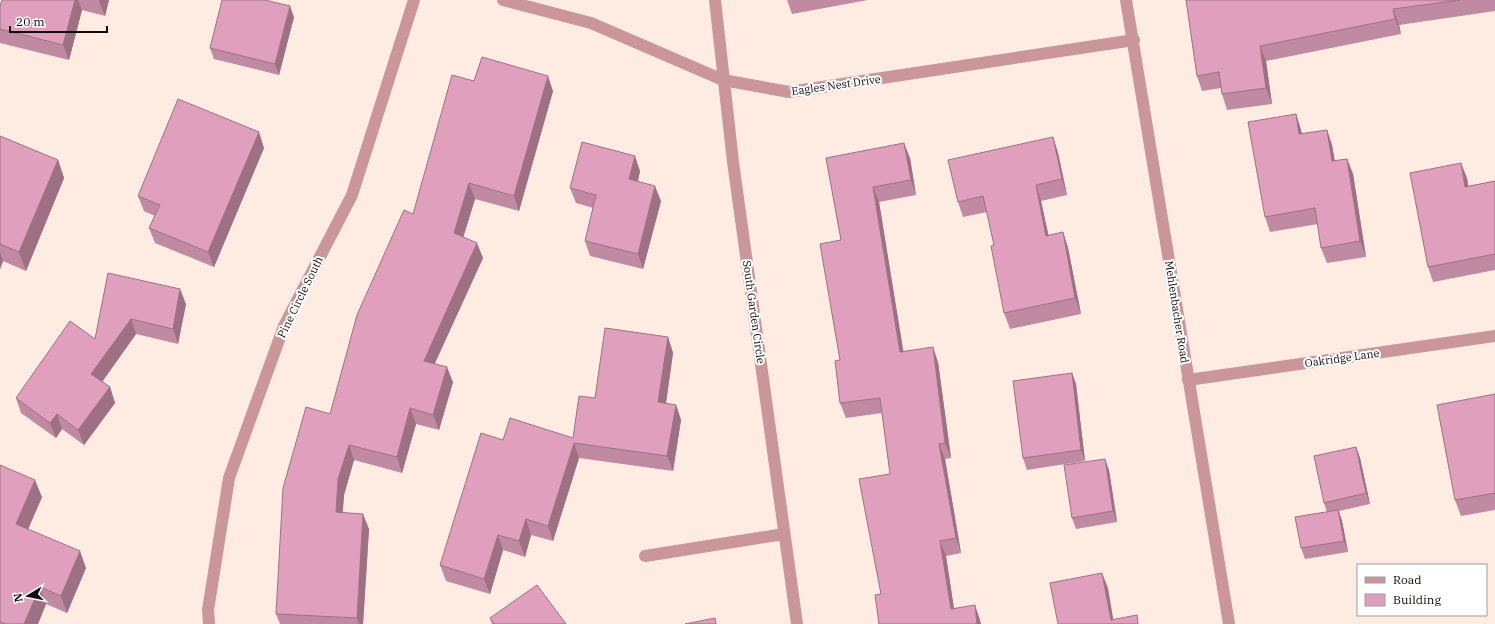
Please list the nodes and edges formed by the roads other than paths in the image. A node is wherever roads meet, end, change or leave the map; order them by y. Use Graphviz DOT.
graph roads {
  1 [pos="414,0"];
  2 [pos="503,0"];
  3 [pos="715,0"];
  4 [pos="1126,0"];
  5 [pos="1134,40"];
  6 [pos="723,80"];
  7 [pos="1495,336"];
  8 [pos="1188,380"];
  9 [pos="784,534"];
  10 [pos="645,556"];
  11 [pos="209,624"];
  12 [pos="797,624"];
  13 [pos="1228,624"];
  1 -- 11 [label="street, Pine Circle South"];
  2 -- 6 [label="street, Eagles Nest Drive"];
  3 -- 6 [label="street, South Garden Circle"];
  4 -- 5 [label="street, Mehlenbacher Road"];
  5 -- 6 [label="street, Eagles Nest Drive"];
  5 -- 8 [label="street, Mehlenbacher Road"];
  6 -- 9 [label="street, South Garden Circle"];
  7 -- 8 [label="street, Oakridge Lane"];
  8 -- 13 [label="street, Mehlenbacher Road"];
  9 -- 10 [label="street"];
  9 -- 12 [label="street, South Garden Circle"];
}
